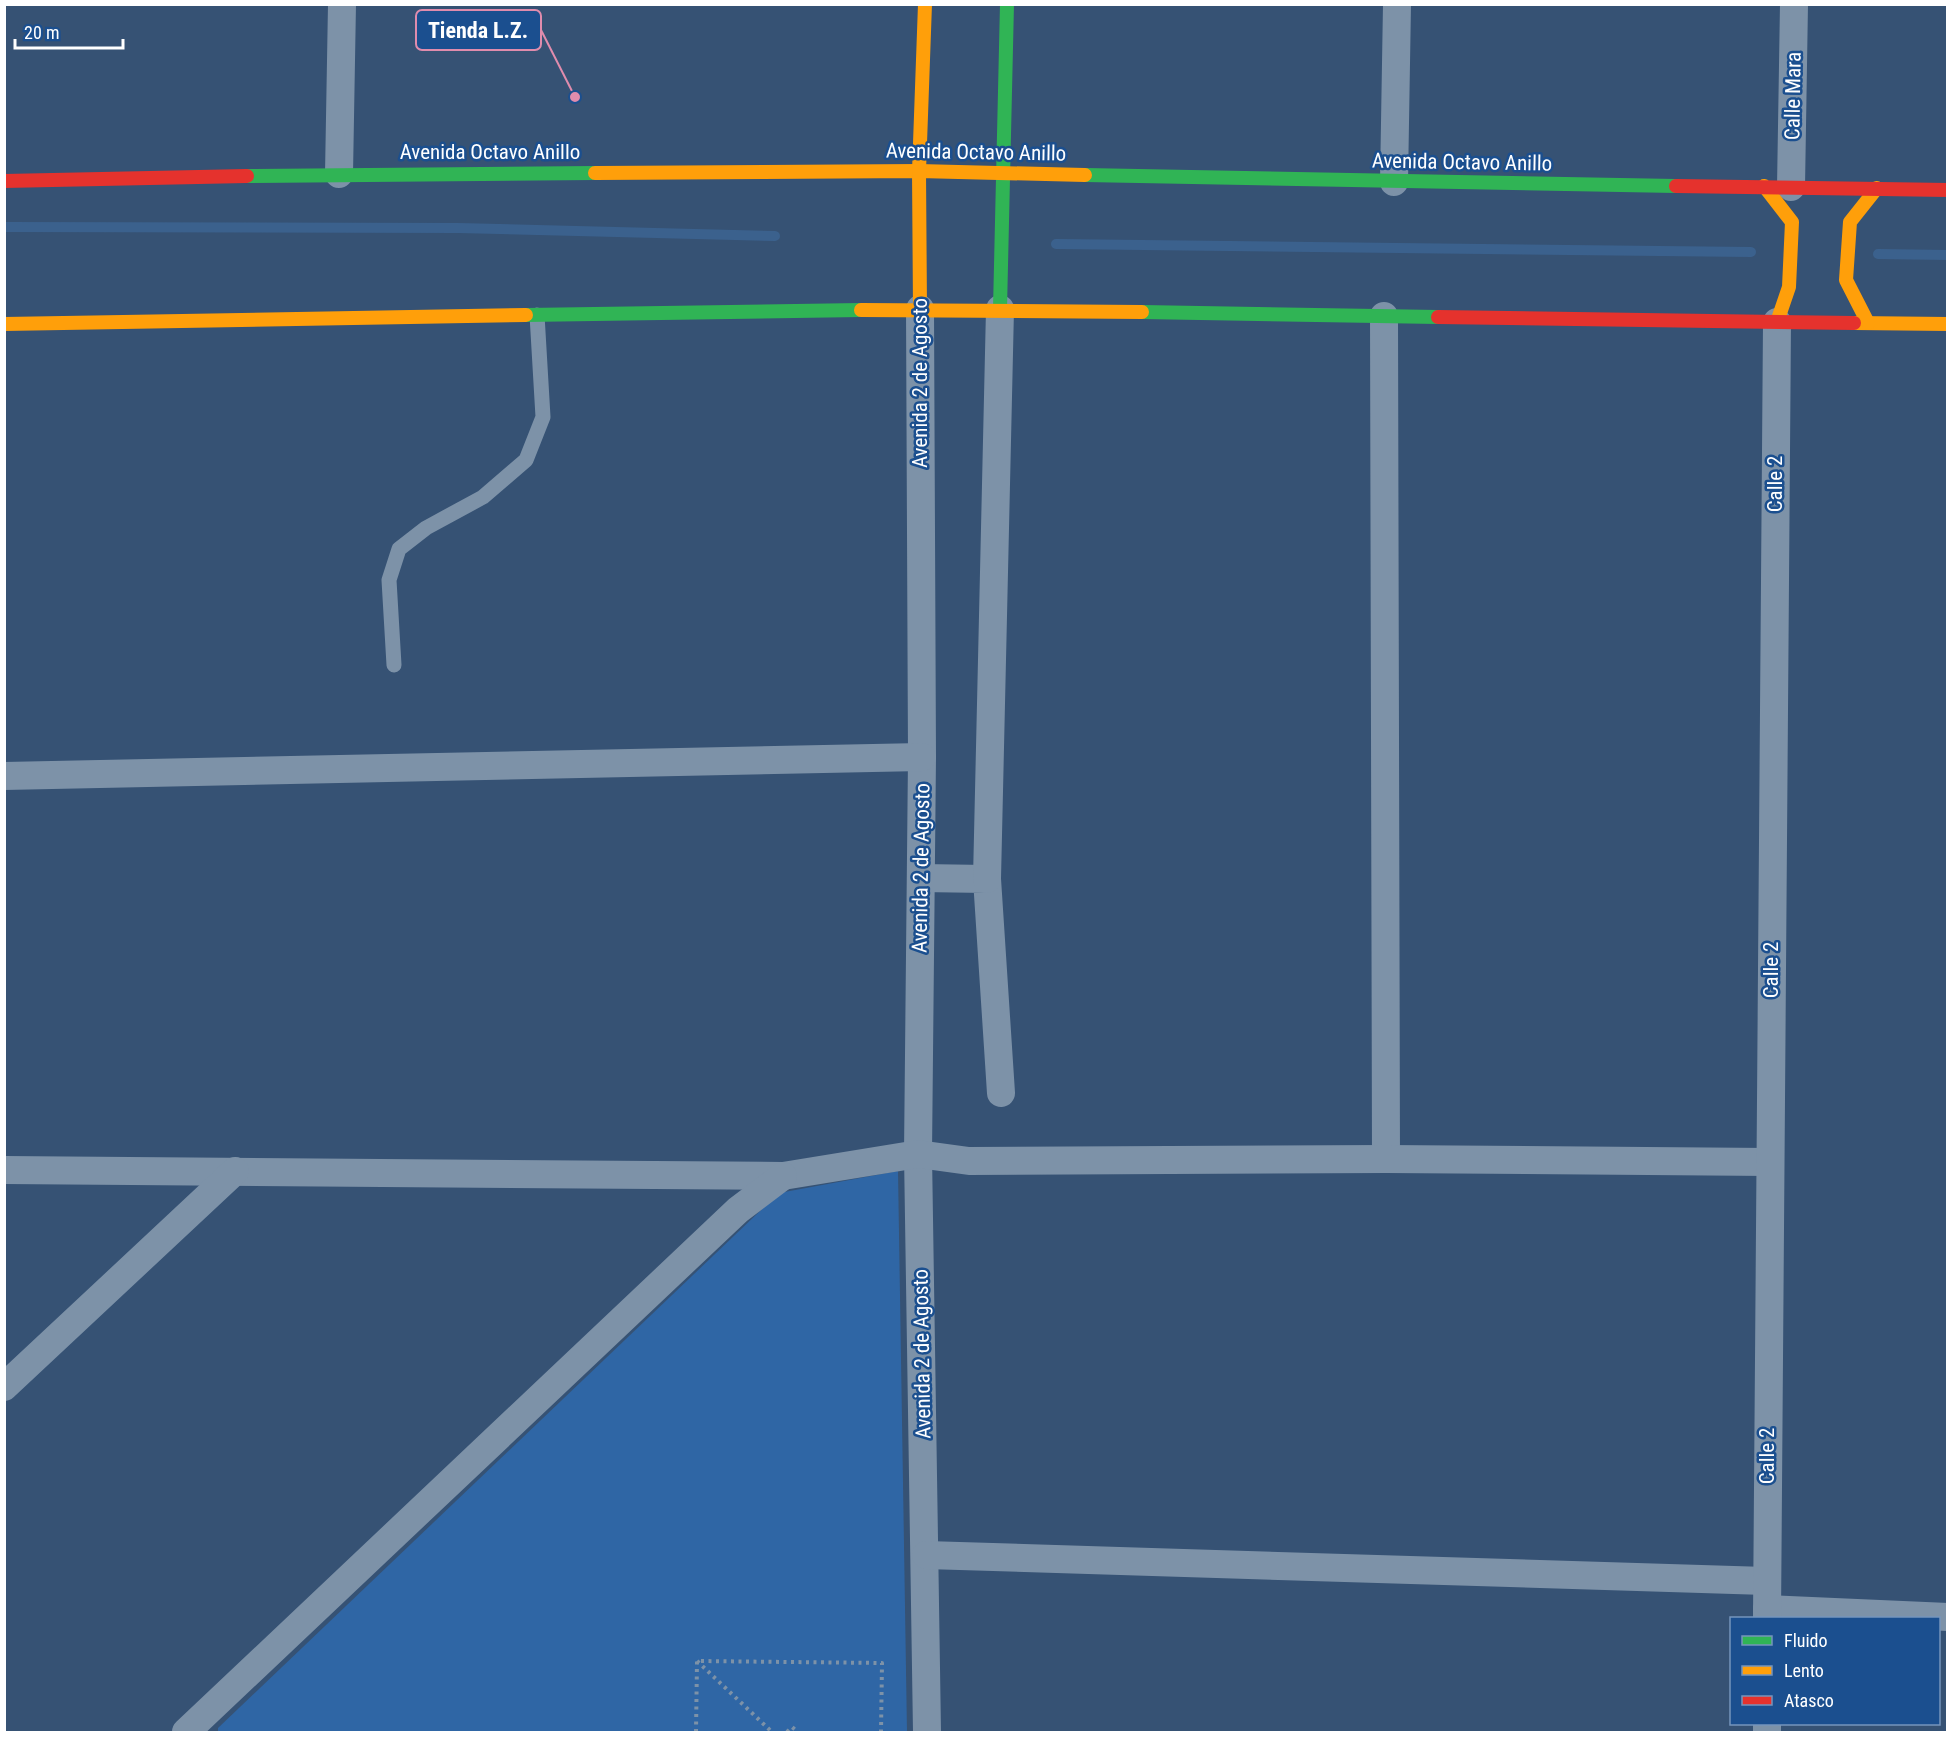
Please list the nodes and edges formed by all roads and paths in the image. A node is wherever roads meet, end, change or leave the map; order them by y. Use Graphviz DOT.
graph roads {
  1 [pos="342,4"];
  2 [pos="925,4"];
  3 [pos="1007,4"];
  4 [pos="1397,4"];
  5 [pos="1794,4"];
  6 [pos="919,171"];
  7 [pos="1005,173"];
  8 [pos="339,174"];
  9 [pos="4,181"];
  10 [pos="1394,182"];
  11 [pos="1778,186"];
  12 [pos="1877,188"];
  13 [pos="1947,190"];
  14 [pos="920,309"];
  15 [pos="1000,309"];
  16 [pos="537,315"];
  17 [pos="1384,316"];
  18 [pos="1777,322"];
  19 [pos="1868,323"];
  20 [pos="4,324"];
  21 [pos="1947,324"];
  22 [pos="394,665"];
  23 [pos="922,757"];
  24 [pos="4,776"];
  25 [pos="921,878"];
  26 [pos="987,879"];
  27 [pos="1001,1093"];
  28 [pos="918,1154"];
  29 [pos="1386,1159"];
  30 [pos="1770,1162"];
  31 [pos="4,1170"];
  32 [pos="235,1171"];
  33 [pos="783,1176"];
  34 [pos="4,1387"];
  35 [pos="926,1555"];
  36 [pos="1767,1581"];
  37 [pos="1767,1614"];
  38 [pos="1947,1617"];
  39 [pos="697,1661"];
  40 [pos="199,1727"];
  41 [pos="696,1732"];
  42 [pos="772,1732"];
  43 [pos="787,1732"];
  44 [pos="798,1732"];
  45 [pos="880,1732"];
  46 [pos="927,1732"];
  1 -- 8 [label="street"];
  2 -- 6 [label="main road, Avenida 2 de Agosto"];
  3 -- 7 [label="main road"];
  4 -- 10 [label="street"];
  5 -- 11 [label="street, Calle Mara"];
  6 -- 7 [label="main road, Avenida Octavo Anillo"];
  6 -- 8 [label="main road, Avenida Octavo Anillo"];
  6 -- 14 [label="main road, Avenida 2 de Agosto"];
  7 -- 10 [label="main road, Avenida Octavo Anillo"];
  7 -- 15 [label="main road"];
  8 -- 9 [label="main road, Avenida Octavo Anillo"];
  10 -- 11 [label="main road, Avenida Octavo Anillo"];
  11 -- 12 [label="main road, Avenida Octavo Anillo"];
  11 -- 18 [label="main road"];
  12 -- 13 [label="main road, Avenida Octavo Anillo"];
  12 -- 19 [label="main road"];
  14 -- 15 [label="main road"];
  14 -- 16 [label="main road"];
  14 -- 23 [label="street, Avenida 2 de Agosto"];
  15 -- 17 [label="main road"];
  15 -- 26 [label="street"];
  16 -- 20 [label="main road"];
  16 -- 22 [label="lane"];
  17 -- 18 [label="main road"];
  17 -- 29 [label="street"];
  18 -- 19 [label="main road"];
  18 -- 30 [label="street, Calle 2"];
  19 -- 21 [label="main road"];
  23 -- 24 [label="street"];
  23 -- 25 [label="street, Avenida 2 de Agosto"];
  25 -- 26 [label="street"];
  25 -- 28 [label="street, Avenida 2 de Agosto"];
  26 -- 27 [label="street"];
  28 -- 29 [label="street"];
  28 -- 33 [label="street"];
  28 -- 35 [label="street, Avenida 2 de Agosto"];
  29 -- 30 [label="street"];
  30 -- 36 [label="street, Calle 2"];
  31 -- 32 [label="street"];
  32 -- 33 [label="street"];
  32 -- 34 [label="street"];
  33 -- 40 [label="street"];
  35 -- 36 [label="street"];
  35 -- 46 [label="street, Avenida 2 de Agosto"];
  36 -- 37 [label="street, Calle 2"];
  37 -- 38 [label="street"];
  39 -- 41 [label="path"];
  39 -- 42 [label="path"];
  39 -- 45 [label="path"];
  43 -- 44 [label="path"];
}
